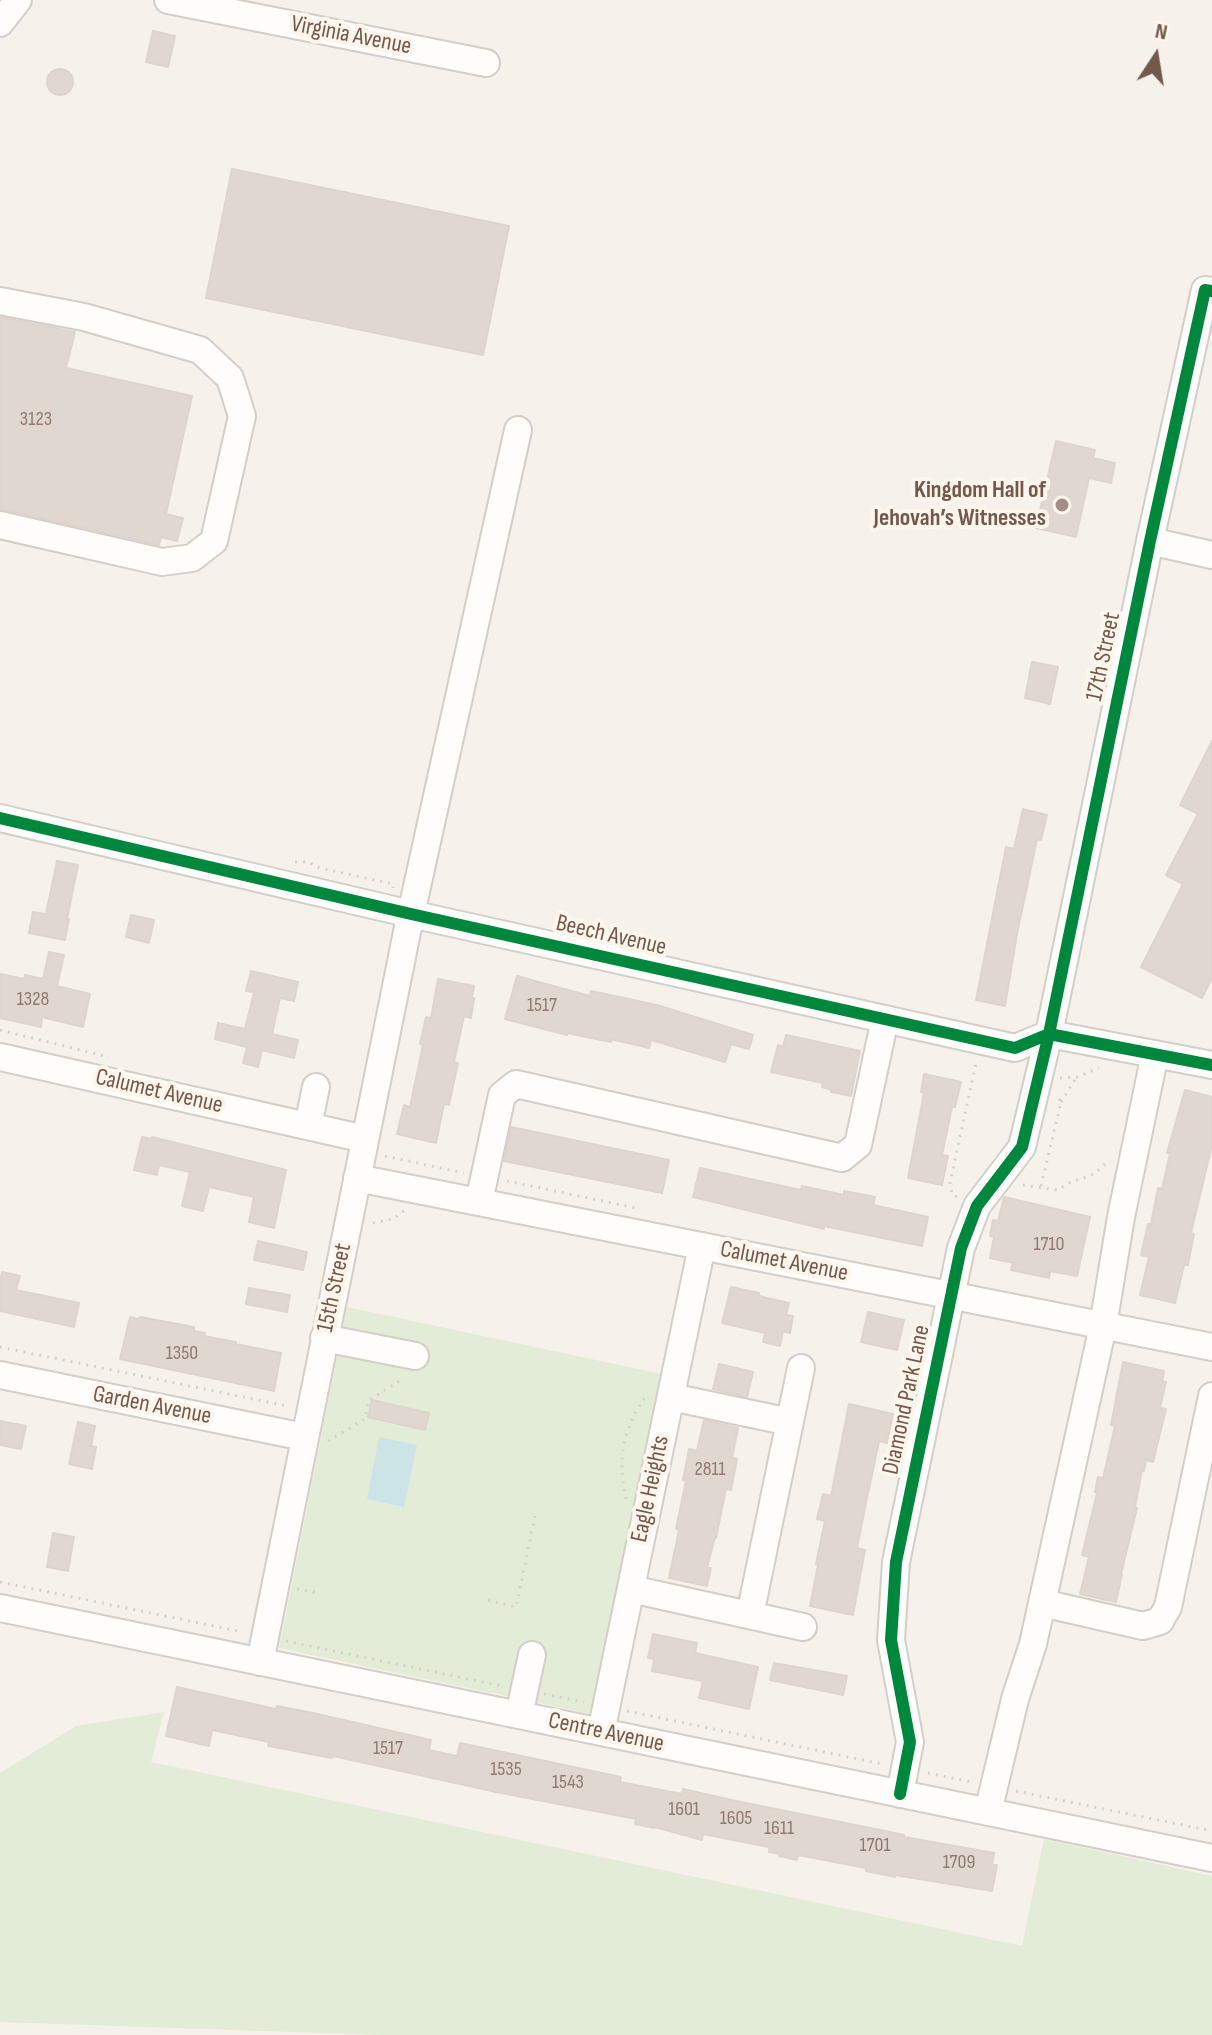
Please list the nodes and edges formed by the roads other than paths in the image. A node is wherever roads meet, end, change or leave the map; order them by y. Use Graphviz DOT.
graph roads {
  1 [pos="18,0"];
  2 [pos="168,0"];
  3 [pos="0,23"];
  4 [pos="486,63"];
  5 [pos="1208,290"];
  6 [pos="0,301"];
  7 [pos="518,430"];
  8 [pos="0,525"];
  9 [pos="1150,541"];
  10 [pos="1212,555"];
  11 [pos="0,818"];
  12 [pos="411,914"];
  13 [pos="885,1019"];
  14 [pos="1049,1034"];
  15 [pos="1155,1054"];
  16 [pos="0,1057"];
  17 [pos="1212,1065"];
  18 [pos="316,1087"];
  19 [pos="308,1126"];
  20 [pos="365,1139"];
  21 [pos="357,1178"];
  22 [pos="479,1202"];
  23 [pos="702,1246"];
  24 [pos="951,1295"];
  25 [pos="1103,1326"];
  26 [pos="324,1338"];
  27 [pos="1212,1347"];
  28 [pos="413,1365"];
  29 [pos="801,1368"];
  30 [pos="0,1375"];
  31 [pos="1212,1396"];
  32 [pos="671,1397"];
  33 [pos="790,1422"];
  34 [pos="304,1437"];
  35 [pos="631,1589"];
  36 [pos="1042,1603"];
  37 [pos="0,1608"];
  38 [pos="750,1615"];
  39 [pos="803,1627"];
  40 [pos="270,1647"];
  41 [pos="532,1655"];
  42 [pos="519,1715"];
  43 [pos="601,1732"];
  44 [pos="900,1794"];
  45 [pos="988,1812"];
  46 [pos="1212,1858"];
  1 -- 3 [label="street"];
  2 -- 4 [label="street, Virginia Avenue"];
  5 -- 9 [label="street, 17th Street"];
  6 -- 8 [label="street"];
  7 -- 12 [label="street, 15th Street"];
  9 -- 10 [label="street"];
  9 -- 14 [label="street, 17th Street"];
  11 -- 12 [label="street, Beech Avenue"];
  12 -- 13 [label="street, Beech Avenue"];
  12 -- 20 [label="street, 15th Street"];
  13 -- 14 [label="street, Beech Avenue"];
  13 -- 22 [label="street"];
  14 -- 15 [label="street"];
  14 -- 24 [label="street, Diamond Park Lane"];
  15 -- 17 [label="street"];
  15 -- 25 [label="street"];
  16 -- 19 [label="street, Calumet Avenue"];
  18 -- 19 [label="street"];
  19 -- 20 [label="street, Calumet Avenue"];
  20 -- 21 [label="street, 15th Street"];
  21 -- 22 [label="street, Calumet Avenue"];
  21 -- 26 [label="street, 15th Street"];
  22 -- 23 [label="street, Calumet Avenue"];
  23 -- 24 [label="street, Calumet Avenue"];
  23 -- 32 [label="street, Eagle Heights"];
  24 -- 25 [label="street, Calumet Avenue"];
  24 -- 44 [label="street, Diamond Park Lane"];
  25 -- 27 [label="street, Calumet Avenue"];
  25 -- 36 [label="street"];
  26 -- 28 [label="street"];
  26 -- 34 [label="street, 15th Street"];
  29 -- 33 [label="street"];
  30 -- 34 [label="street, Garden Avenue"];
  31 -- 36 [label="street"];
  32 -- 33 [label="street"];
  32 -- 35 [label="street, Eagle Heights"];
  33 -- 38 [label="street"];
  34 -- 40 [label="street, 15th Street"];
  35 -- 38 [label="street"];
  35 -- 43 [label="street, Eagle Heights"];
  36 -- 45 [label="street"];
  37 -- 40 [label="street, Centre Avenue"];
  38 -- 39 [label="street"];
  40 -- 42 [label="street, Centre Avenue"];
  41 -- 42 [label="street"];
  42 -- 43 [label="street, Centre Avenue"];
  43 -- 44 [label="street, Centre Avenue"];
  44 -- 45 [label="street, Centre Avenue"];
  45 -- 46 [label="street, Centre Avenue"];
}
